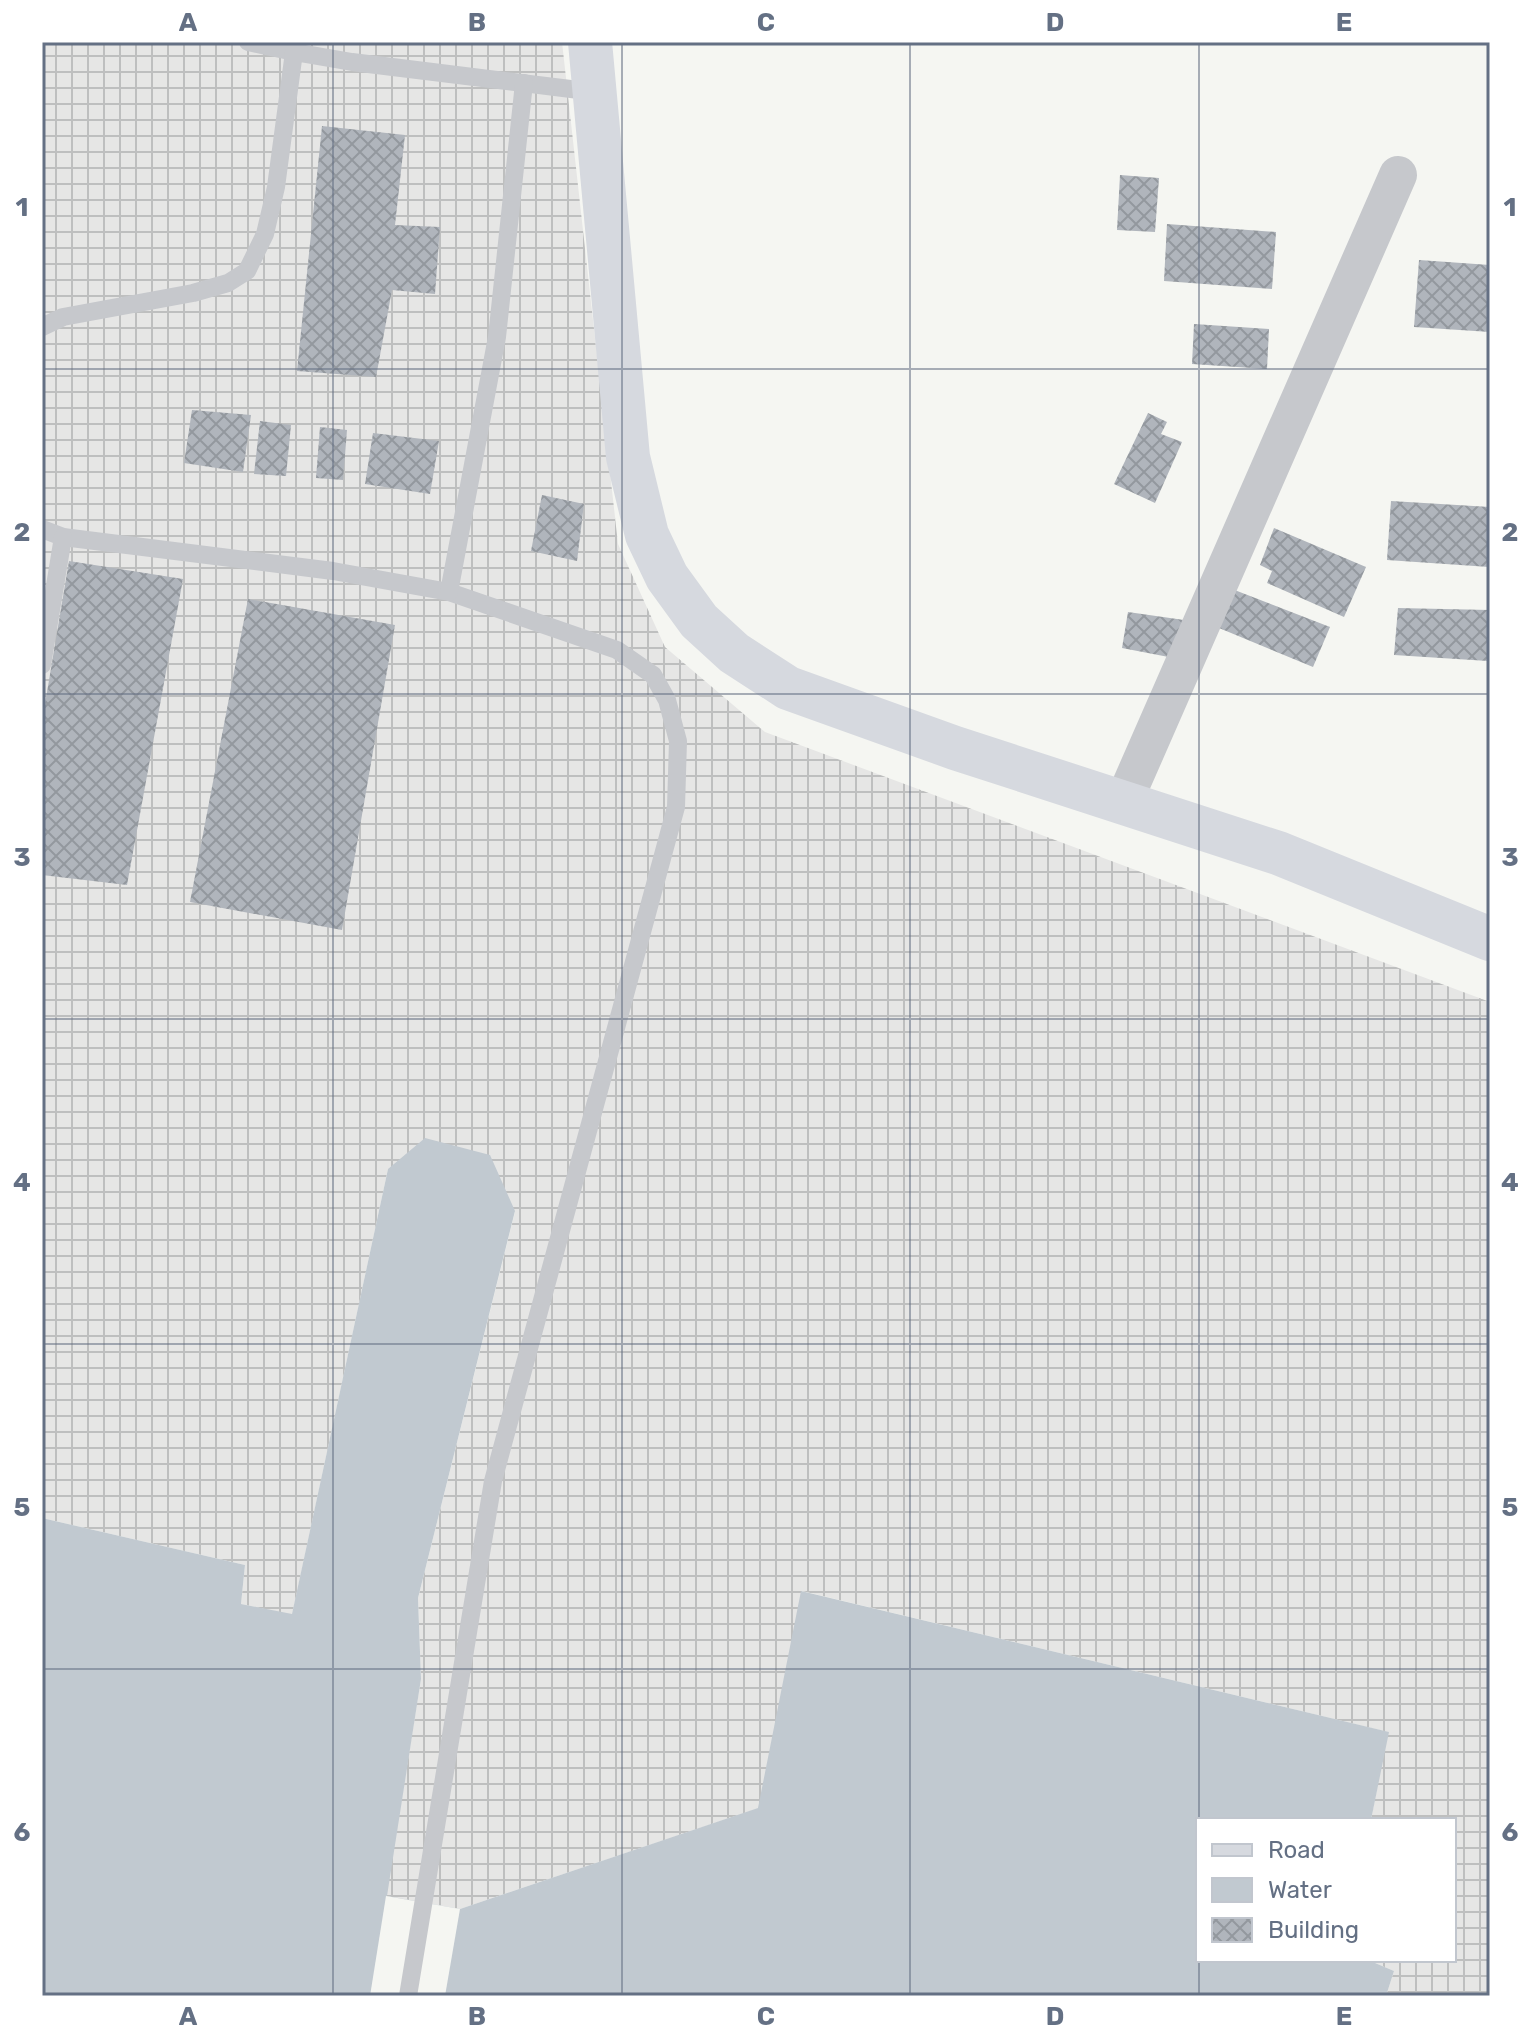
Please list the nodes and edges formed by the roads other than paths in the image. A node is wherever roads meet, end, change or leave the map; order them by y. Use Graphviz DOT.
graph roads {
  1 [pos="248,42"];
  2 [pos="590,42"];
  3 [pos="294,47"];
  4 [pos="524,83"];
  5 [pos="595,92"];
  6 [pos="1398,175"];
  7 [pos="42,327"];
  8 [pos="42,529"];
  9 [pos="63,537"];
  10 [pos="449,592"];
  11 [pos="42,665"];
  12 [pos="1123,803"];
  13 [pos="1490,939"];
  14 [pos="408,1996"];
  1 -- 3 [label="lane"];
  2 -- 5 [label="main road"];
  3 -- 4 [label="lane"];
  3 -- 7 [label="lane"];
  4 -- 5 [label="lane"];
  4 -- 10 [label="lane"];
  5 -- 12 [label="main road"];
  6 -- 12 [label="street"];
  8 -- 9 [label="lane"];
  9 -- 10 [label="lane"];
  9 -- 11 [label="lane"];
  10 -- 14 [label="lane"];
  12 -- 13 [label="main road"];
}
